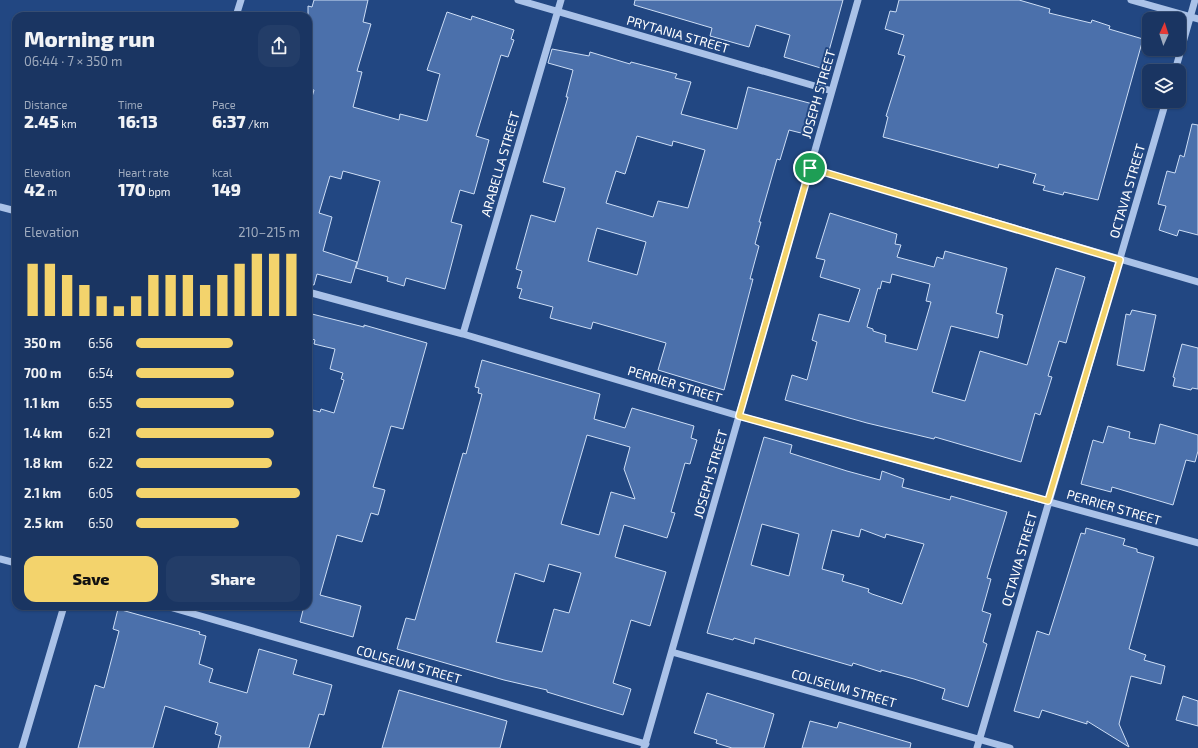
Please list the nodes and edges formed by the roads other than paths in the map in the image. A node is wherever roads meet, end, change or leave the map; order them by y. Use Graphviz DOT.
graph roads {
  1 [pos="241,0"];
  2 [pos="518,0"];
  3 [pos="561,0"];
  4 [pos="858,0"];
  5 [pos="1131,0"];
  6 [pos="1195,0"];
  7 [pos="237,12"];
  8 [pos="558,12"];
  9 [pos="1190,17"];
  10 [pos="1198,19"];
  11 [pos="1177,64"];
  12 [pos="832,91"];
  13 [pos="1164,108"];
  14 [pos="810,168"];
  15 [pos="0,207"];
  16 [pos="12,211"];
  17 [pos="1120,260"];
  18 [pos="1198,282"];
  19 [pos="312,293"];
  20 [pos="463,334"];
  21 [pos="739,416"];
  22 [pos="1048,501"];
  23 [pos="1198,542"];
  24 [pos="0,559"];
  25 [pos="12,562"];
  26 [pos="63,610"];
  27 [pos="180,610"];
  28 [pos="672,652"];
  29 [pos="979,739"];
  30 [pos="645,746"];
  31 [pos="22,748"];
  32 [pos="977,748"];
  33 [pos="1010,748"];
  1 -- 7 [label="street"];
  2 -- 8 [label="street, PRYTANIA STREET"];
  3 -- 8 [label="street, ARABELLA STREET"];
  4 -- 12 [label="street, JOSEPH STREET"];
  5 -- 9 [label="street"];
  6 -- 9 [label="street"];
  8 -- 12 [label="street, PRYTANIA STREET"];
  8 -- 20 [label="street, ARABELLA STREET"];
  9 -- 10 [label="street"];
  9 -- 11 [label="street"];
  12 -- 14 [label="street, JOSEPH STREET"];
  13 -- 17 [label="street, OCTAVIA STREET"];
  14 -- 17 [label="street"];
  14 -- 21 [label="street, JOSEPH STREET"];
  15 -- 16 [label="street"];
  17 -- 18 [label="street"];
  17 -- 22 [label="street, OCTAVIA STREET"];
  19 -- 20 [label="street, PERRIER STREET"];
  20 -- 21 [label="street, PERRIER STREET"];
  21 -- 22 [label="street, PERRIER STREET"];
  21 -- 28 [label="street, JOSEPH STREET"];
  22 -- 23 [label="street, PERRIER STREET"];
  22 -- 29 [label="street, OCTAVIA STREET"];
  24 -- 25 [label="street"];
  26 -- 31 [label="street"];
  27 -- 30 [label="street, COLISEUM STREET"];
  28 -- 29 [label="street, COLISEUM STREET"];
  28 -- 30 [label="street, JOSEPH STREET"];
  29 -- 32 [label="street, OCTAVIA STREET"];
  29 -- 33 [label="street, COLISEUM STREET"];
}
